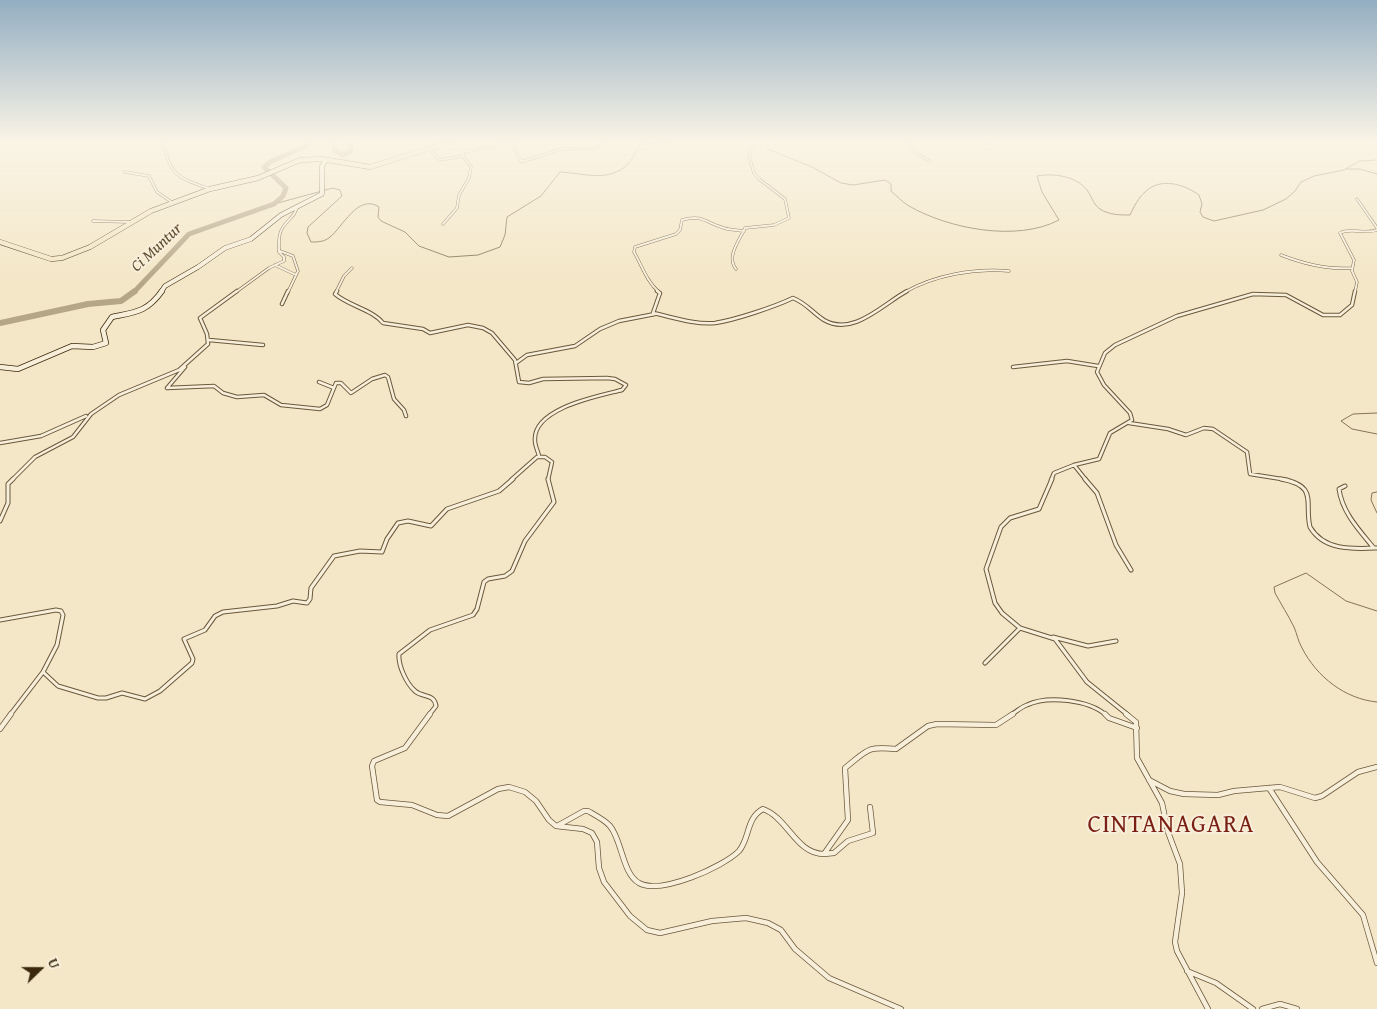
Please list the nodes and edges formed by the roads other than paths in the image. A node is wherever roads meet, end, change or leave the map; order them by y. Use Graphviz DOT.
graph roads {
  1 [pos="155,188"];
  2 [pos="214,188"];
  3 [pos="323,188"];
  4 [pos="463,188"];
  5 [pos="771,188"];
  6 [pos="210,189"];
  7 [pos="1357,199"];
  8 [pos="173,203"];
  9 [pos="297,206"];
  10 [pos="93,221"];
  11 [pos="130,222"];
  12 [pos="443,224"];
  13 [pos="1377,229"];
  14 [pos="744,230"];
  15 [pos="0,242"];
  16 [pos="279,251"];
  17 [pos="1281,255"];
  18 [pos="275,265"];
  19 [pos="352,268"];
  20 [pos="1352,268"];
  21 [pos="736,269"];
  22 [pos="1009,271"];
  23 [pos="296,276"];
  24 [pos="282,304"];
  25 [pos="655,314"];
  26 [pos="209,340"];
  27 [pos="263,345"];
  28 [pos="516,363"];
  29 [pos="186,364"];
  30 [pos="1098,366"];
  31 [pos="0,367"];
  32 [pos="1013,367"];
  33 [pos="319,382"];
  34 [pos="334,388"];
  35 [pos="91,414"];
  36 [pos="406,416"];
  37 [pos="1129,423"];
  38 [pos="0,443"];
  39 [pos="539,456"];
  40 [pos="1074,465"];
  41 [pos="1345,486"];
  42 [pos="0,520"];
  43 [pos="1375,548"];
  44 [pos="1130,570"];
  45 [pos="0,620"];
  46 [pos="1020,628"];
  47 [pos="1052,637"];
  48 [pos="1116,640"];
  49 [pos="985,663"];
  50 [pos="43,672"];
  51 [pos="1137,728"];
  52 [pos="0,729"];
  53 [pos="1377,767"];
  54 [pos="1149,779"];
  55 [pos="1269,788"];
  56 [pos="870,808"];
  57 [pos="556,826"];
  58 [pos="824,854"];
  59 [pos="1377,963"];
  60 [pos="1187,971"];
  61 [pos="902,1009"];
  62 [pos="1208,1009"];
  63 [pos="1253,1009"];
  64 [pos="1262,1009"];
  65 [pos="1297,1009"];
  1 -- 8 [label="street"];
  2 -- 6 [label="highway"];
  3 -- 9 [label="main road"];
  4 -- 12 [label="street"];
  5 -- 14 [label="street"];
  6 -- 8 [label="highway"];
  7 -- 13 [label="street"];
  8 -- 11 [label="highway"];
  9 -- 16 [label="street"];
  9 -- 31 [label="main road"];
  10 -- 11 [label="street"];
  11 -- 15 [label="highway"];
  13 -- 20 [label="street"];
  14 -- 21 [label="street"];
  14 -- 25 [label="street"];
  16 -- 18 [label="street"];
  16 -- 23 [label="street"];
  17 -- 20 [label="street"];
  18 -- 23 [label="street"];
  18 -- 26 [label="street"];
  19 -- 28 [label="street"];
  20 -- 30 [label="street"];
  22 -- 25 [label="street"];
  23 -- 24 [label="street"];
  25 -- 28 [label="street"];
  26 -- 27 [label="street"];
  26 -- 29 [label="street"];
  28 -- 39 [label="street"];
  29 -- 34 [label="street"];
  29 -- 35 [label="street"];
  30 -- 32 [label="street"];
  30 -- 37 [label="street"];
  33 -- 34 [label="street"];
  34 -- 36 [label="street"];
  35 -- 38 [label="street"];
  35 -- 42 [label="street"];
  37 -- 40 [label="street"];
  37 -- 43 [label="street"];
  39 -- 50 [label="street"];
  39 -- 57 [label="street"];
  40 -- 44 [label="street"];
  40 -- 46 [label="street"];
  41 -- 43 [label="street"];
  45 -- 50 [label="street"];
  46 -- 47 [label="street"];
  46 -- 49 [label="street"];
  47 -- 48 [label="street"];
  47 -- 51 [label="street"];
  50 -- 52 [label="street"];
  51 -- 54 [label="street"];
  51 -- 58 [label="street"];
  53 -- 55 [label="street"];
  54 -- 55 [label="street"];
  54 -- 60 [label="street"];
  55 -- 59 [label="street"];
  56 -- 58 [label="street"];
  57 -- 58 [label="street"];
  57 -- 61 [label="street"];
  60 -- 62 [label="street"];
  60 -- 63 [label="street"];
  64 -- 65 [label="street"];
}
